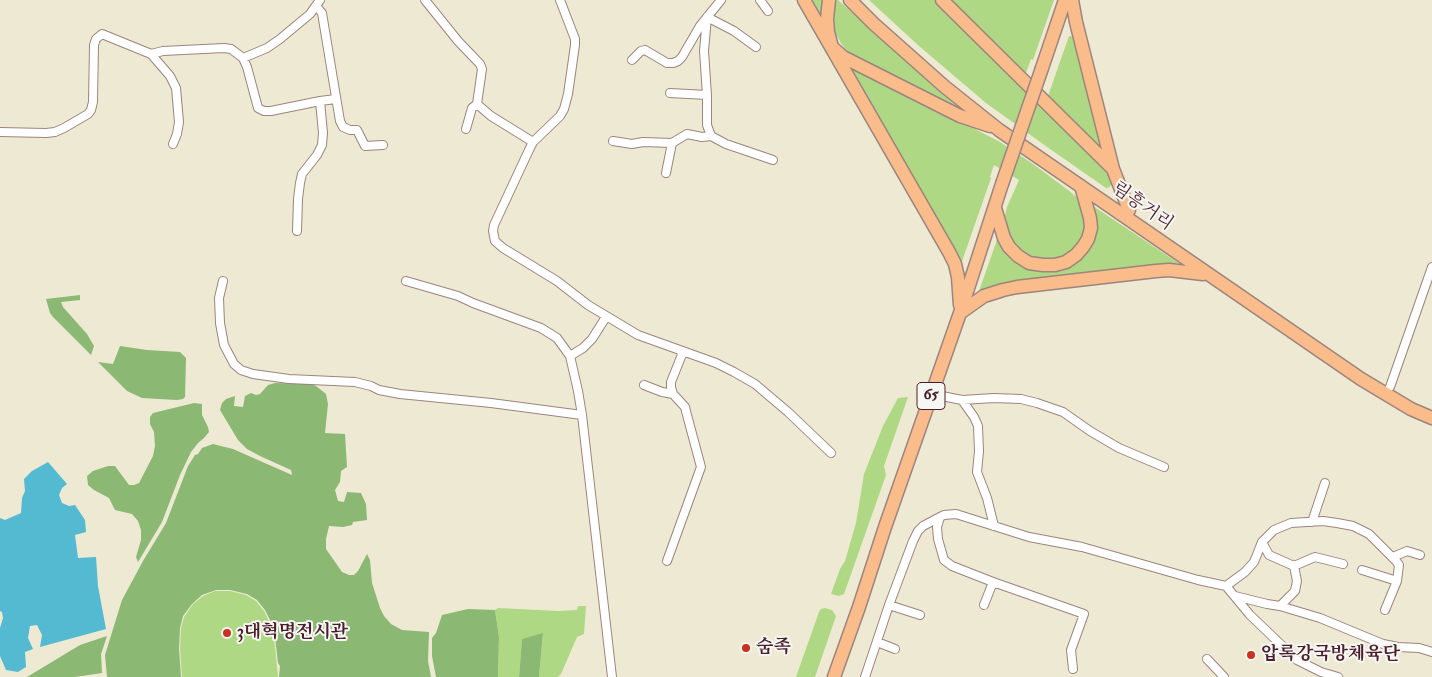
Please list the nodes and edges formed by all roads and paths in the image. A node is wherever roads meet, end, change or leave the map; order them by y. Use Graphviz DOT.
graph roads {
  1 [pos="425,0"];
  2 [pos="560,0"];
  3 [pos="721,0"];
  4 [pos="760,0"];
  5 [pos="804,0"];
  6 [pos="828,0"];
  7 [pos="850,0"];
  8 [pos="860,0"];
  9 [pos="942,0"];
  10 [pos="1065,0"];
  11 [pos="1072,0"];
  12 [pos="318,3"];
  13 [pos="768,11"];
  14 [pos="707,17"];
  15 [pos="756,47"];
  16 [pos="832,47"];
  17 [pos="151,54"];
  18 [pos="242,58"];
  19 [pos="632,60"];
  20 [pos="670,93"];
  21 [pos="707,95"];
  22 [pos="336,99"];
  23 [pos="320,101"];
  24 [pos="477,104"];
  25 [pos="466,129"];
  26 [pos="999,130"];
  27 [pos="0,132"];
  28 [pos="711,136"];
  29 [pos="613,141"];
  30 [pos="533,142"];
  31 [pos="672,143"];
  32 [pos="173,144"];
  33 [pos="383,145"];
  34 [pos="773,160"];
  35 [pos="1113,169"];
  36 [pos="666,173"];
  37 [pos="1081,186"];
  38 [pos="995,208"];
  39 [pos="1129,210"];
  40 [pos="297,230"];
  41 [pos="1432,267"];
  42 [pos="1207,274"];
  43 [pos="223,281"];
  44 [pos="406,281"];
  45 [pos="960,313"];
  46 [pos="606,317"];
  47 [pos="683,352"];
  48 [pos="570,356"];
  49 [pos="644,385"];
  50 [pos="1390,388"];
  51 [pos="673,394"];
  52 [pos="932,394"];
  53 [pos="962,400"];
  54 [pos="1432,410"];
  55 [pos="582,415"];
  56 [pos="1432,418"];
  57 [pos="831,453"];
  58 [pos="1164,467"];
  59 [pos="1325,483"];
  60 [pos="940,517"];
  61 [pos="1312,522"];
  62 [pos="994,526"];
  63 [pos="1262,542"];
  64 [pos="1420,555"];
  65 [pos="1392,557"];
  66 [pos="667,561"];
  67 [pos="1343,564"];
  68 [pos="1294,566"];
  69 [pos="1362,570"];
  70 [pos="1397,581"];
  71 [pos="993,582"];
  72 [pos="1226,586"];
  73 [pos="1235,596"];
  74 [pos="984,605"];
  75 [pos="889,606"];
  76 [pos="1280,606"];
  77 [pos="1385,610"];
  78 [pos="920,615"];
  79 [pos="877,642"];
  80 [pos="895,649"];
  81 [pos="1432,652"];
  82 [pos="1207,659"];
  83 [pos="1073,669"];
  84 [pos="612,677"];
  85 [pos="834,677"];
  86 [pos="865,677"];
  87 [pos="1224,677"];
  88 [pos="1338,677"];
  1 -- 24 [label="street"];
  2 -- 30 [label="street"];
  3 -- 14 [label="street"];
  4 -- 13 [label="street"];
  5 -- 16 [label="main road"];
  6 -- 16 [label="main road"];
  7 -- 26 [label="main road, 림흥거리"];
  8 -- 39 [label="main road, 림흥거리"];
  9 -- 35 [label="main road"];
  10 -- 38 [label="main road, 65, bridge"];
  11 -- 35 [label="main road"];
  12 -- 18 [label="street"];
  12 -- 22 [label="street"];
  14 -- 15 [label="street"];
  14 -- 19 [label="street"];
  14 -- 21 [label="street"];
  16 -- 26 [label="main road"];
  16 -- 45 [label="main road"];
  17 -- 18 [label="street"];
  17 -- 27 [label="street"];
  17 -- 32 [label="street"];
  18 -- 23 [label="street"];
  20 -- 21 [label="street"];
  21 -- 28 [label="street"];
  22 -- 23 [label="street"];
  22 -- 33 [label="street"];
  23 -- 40 [label="street"];
  24 -- 25 [label="street"];
  24 -- 30 [label="street"];
  26 -- 37 [label="main road, 림흥거리"];
  28 -- 31 [label="street"];
  28 -- 34 [label="street"];
  29 -- 31 [label="street"];
  30 -- 46 [label="street"];
  31 -- 36 [label="street"];
  35 -- 39 [label="main road"];
  37 -- 38 [label="main road"];
  37 -- 42 [label="main road, 림흥거리"];
  38 -- 45 [label="main road, 65"];
  39 -- 50 [label="main road, 림흥거리"];
  41 -- 50 [label="street"];
  42 -- 45 [label="main road"];
  42 -- 56 [label="main road, 림흥거리"];
  43 -- 55 [label="street"];
  44 -- 48 [label="street"];
  45 -- 52 [label="main road, 65"];
  46 -- 47 [label="street"];
  46 -- 48 [label="street"];
  47 -- 51 [label="street"];
  47 -- 57 [label="street"];
  48 -- 55 [label="street"];
  49 -- 51 [label="street"];
  50 -- 54 [label="main road, 림흥거리"];
  51 -- 66 [label="street"];
  52 -- 53 [label="street"];
  52 -- 85 [label="main road, 65"];
  53 -- 58 [label="street"];
  53 -- 62 [label="street"];
  55 -- 84 [label="street"];
  59 -- 61 [label="street"];
  60 -- 62 [label="street"];
  60 -- 71 [label="street"];
  60 -- 75 [label="street"];
  61 -- 63 [label="street"];
  61 -- 65 [label="street"];
  62 -- 72 [label="street"];
  63 -- 68 [label="street"];
  63 -- 72 [label="street"];
  64 -- 65 [label="street"];
  65 -- 70 [label="street"];
  67 -- 68 [label="street"];
  68 -- 76 [label="street"];
  69 -- 70 [label="street"];
  70 -- 77 [label="street"];
  71 -- 74 [label="street"];
  71 -- 83 [label="street"];
  72 -- 73 [label="street"];
  73 -- 76 [label="street"];
  73 -- 88 [label="street"];
  75 -- 78 [label="street"];
  75 -- 79 [label="street"];
  76 -- 81 [label="street"];
  79 -- 80 [label="street"];
  79 -- 86 [label="street"];
  82 -- 87 [label="street"];
}
